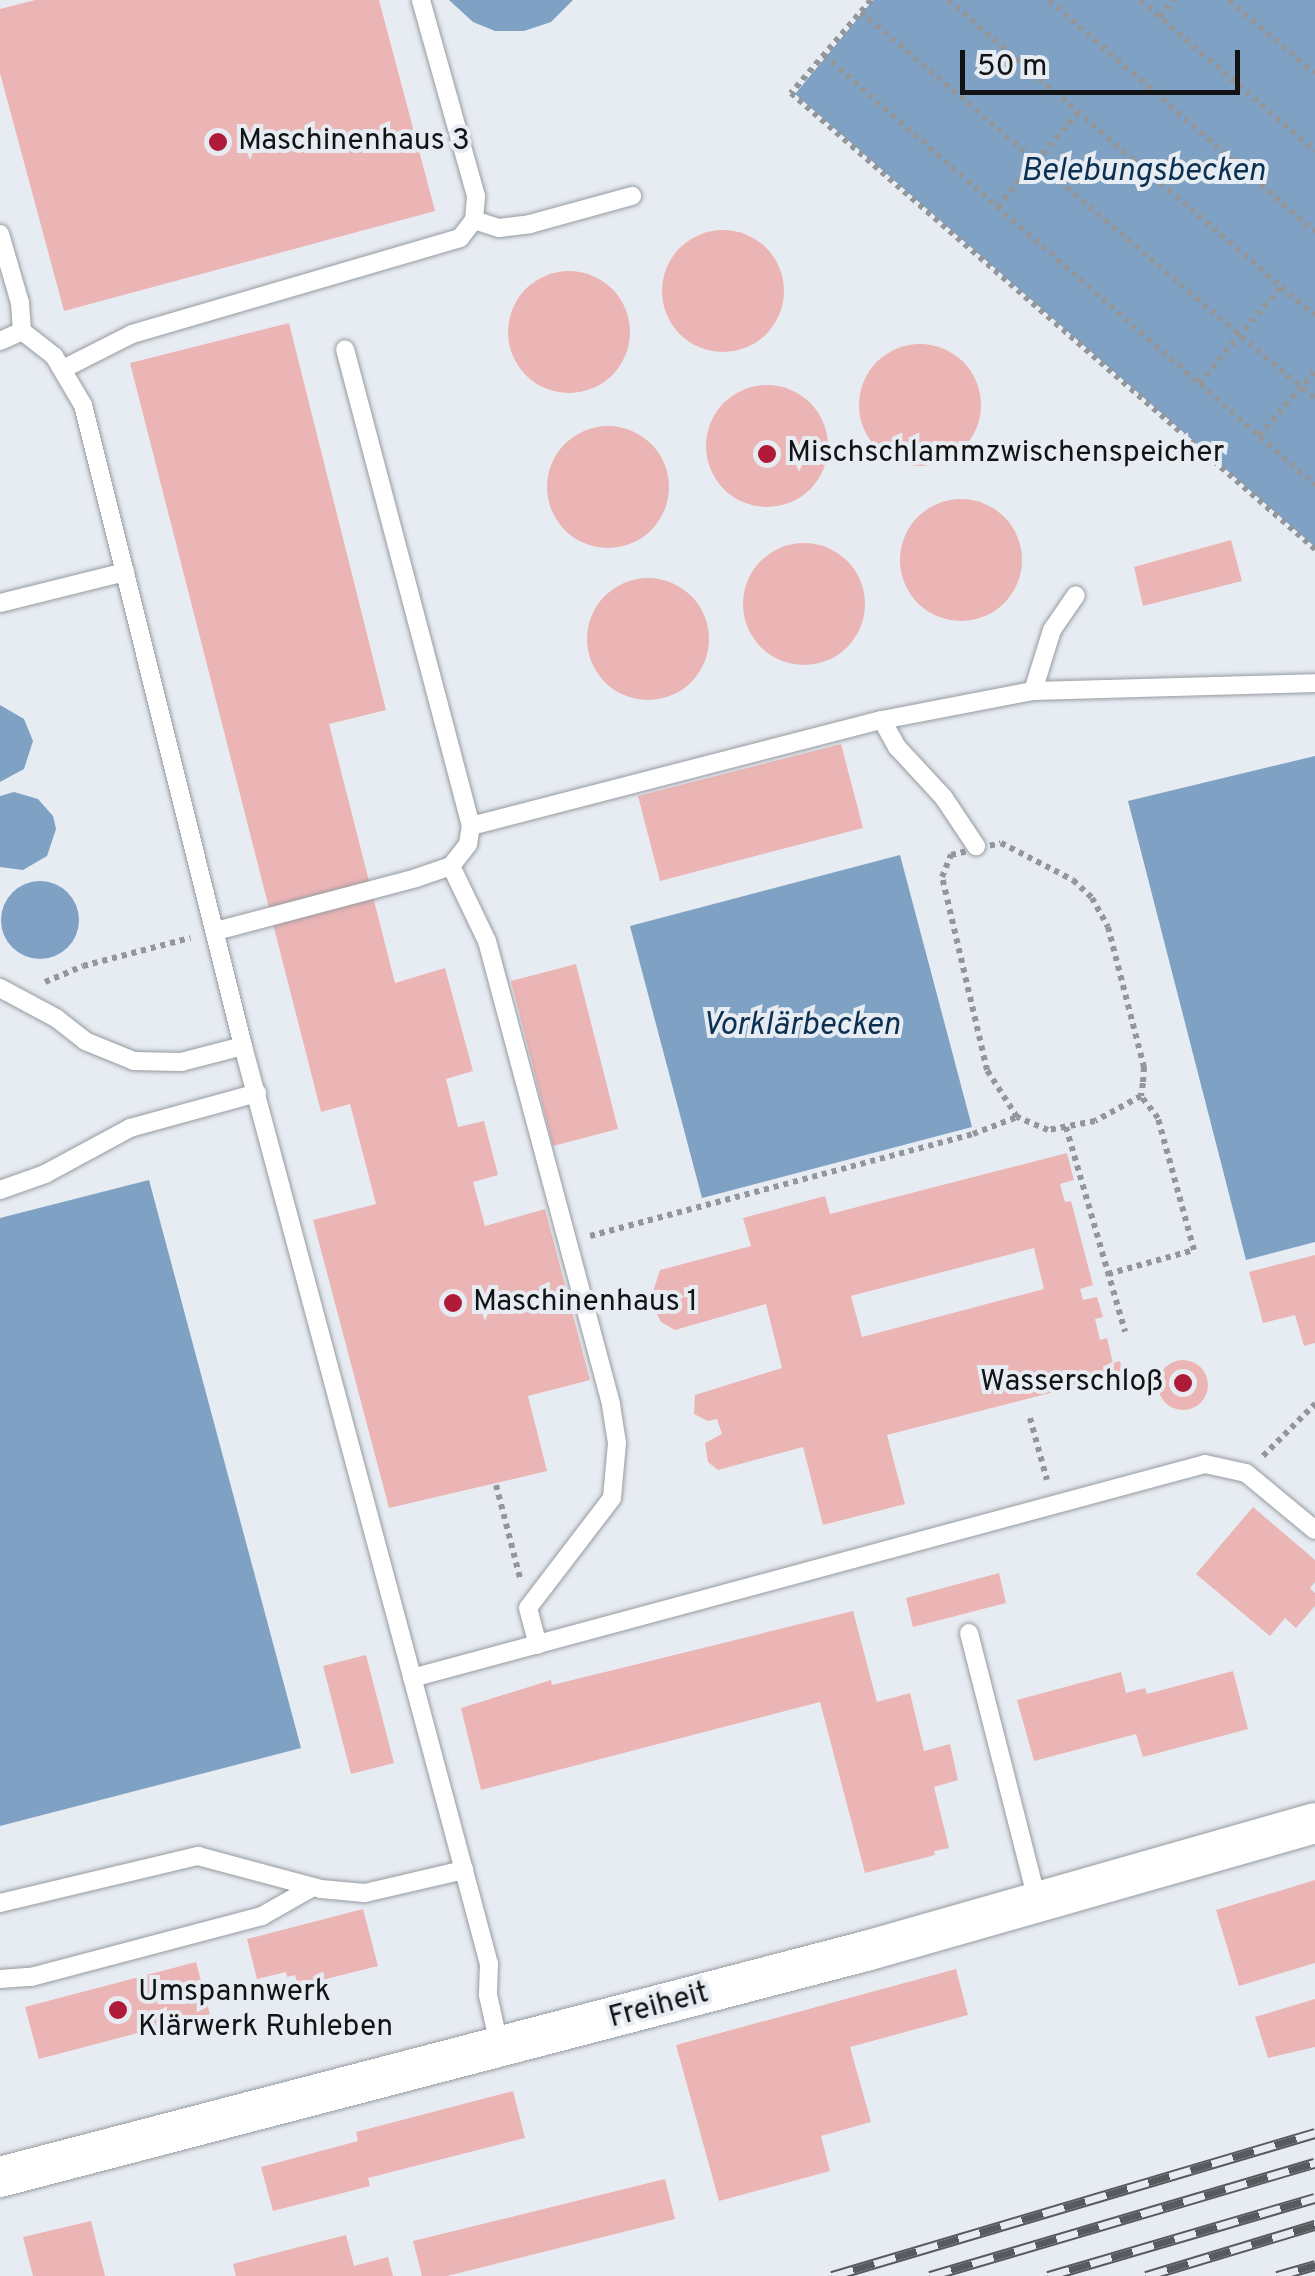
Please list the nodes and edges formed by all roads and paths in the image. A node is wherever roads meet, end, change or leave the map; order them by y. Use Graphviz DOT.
graph roads {
  1 [pos="421,0"];
  2 [pos="872,0"];
  3 [pos="948,0"];
  4 [pos="1049,0"];
  5 [pos="1140,0"];
  6 [pos="1174,0"];
  7 [pos="1229,0"];
  8 [pos="861,12"];
  9 [pos="1160,17"];
  10 [pos="824,55"];
  11 [pos="1315,74"];
  12 [pos="1078,112"];
  13 [pos="1315,151"];
  14 [pos="1036,161"];
  15 [pos="632,196"];
  16 [pos="997,207"];
  17 [pos="474,220"];
  18 [pos="1315,232"];
  19 [pos="0,234"];
  20 [pos="1281,287"];
  21 [pos="1315,316"];
  22 [pos="22,331"];
  23 [pos="1240,336"];
  24 [pos="0,341"];
  25 [pos="345,350"];
  26 [pos="63,369"];
  27 [pos="1315,371"];
  28 [pos="1198,383"];
  29 [pos="1301,387"];
  30 [pos="1315,399"];
  31 [pos="1259,436"];
  32 [pos="1315,485"];
  33 [pos="1315,549"];
  34 [pos="125,572"];
  35 [pos="1076,595"];
  36 [pos="0,603"];
  37 [pos="1315,683"];
  38 [pos="1034,690"];
  39 [pos="882,720"];
  40 [pos="472,826"];
  41 [pos="976,846"];
  42 [pos="450,866"];
  43 [pos="216,931"];
  44 [pos="0,986"];
  45 [pos="28,1002"];
  46 [pos="244,1046"];
  47 [pos="256,1093"];
  48 [pos="1141,1096"];
  49 [pos="1017,1118"];
  50 [pos="1066,1128"];
  51 [pos="0,1190"];
  52 [pos="566,1242"];
  53 [pos="1108,1274"];
  54 [pos="1124,1332"];
  55 [pos="1315,1404"];
  56 [pos="1030,1418"];
  57 [pos="1246,1473"];
  58 [pos="496,1485"];
  59 [pos="1054,1505"];
  60 [pos="1315,1530"];
  61 [pos="528,1608"];
  62 [pos="969,1634"];
  63 [pos="538,1644"];
  64 [pos="412,1678"];
  65 [pos="1315,1824"];
  66 [pos="464,1870"];
  67 [pos="313,1887"];
  68 [pos="0,1903"];
  69 [pos="1038,1904"];
  70 [pos="0,1979"];
  71 [pos="500,2050"];
  72 [pos="0,2177"];
  1 -- 17 [label="lane"];
  2 -- 8 [label="path"];
  3 -- 12 [label="path"];
  4 -- 18 [label="path"];
  5 -- 9 [label="path"];
  6 -- 9 [label="path"];
  7 -- 11 [label="path"];
  8 -- 10 [label="path"];
  8 -- 14 [label="path"];
  9 -- 13 [label="path"];
  10 -- 16 [label="path"];
  10 -- 33 [label="path"];
  12 -- 14 [label="path"];
  12 -- 20 [label="path"];
  14 -- 16 [label="path"];
  14 -- 23 [label="path"];
  15 -- 17 [label="lane"];
  16 -- 28 [label="path"];
  17 -- 26 [label="lane"];
  19 -- 22 [label="lane"];
  20 -- 21 [label="path"];
  20 -- 23 [label="path"];
  22 -- 24 [label="lane"];
  22 -- 26 [label="lane"];
  23 -- 28 [label="path"];
  23 -- 29 [label="path"];
  25 -- 40 [label="lane"];
  26 -- 34 [label="lane"];
  27 -- 29 [label="path"];
  28 -- 31 [label="path"];
  29 -- 30 [label="path"];
  29 -- 31 [label="path"];
  31 -- 32 [label="path"];
  34 -- 36 [label="lane"];
  34 -- 43 [label="lane"];
  35 -- 38 [label="lane"];
  37 -- 38 [label="lane"];
  38 -- 39 [label="lane"];
  39 -- 40 [label="lane"];
  39 -- 41 [label="lane"];
  40 -- 42 [label="lane"];
  41 -- 48 [label="path"];
  41 -- 49 [label="path"];
  42 -- 43 [label="lane"];
  42 -- 52 [label="lane"];
  43 -- 45 [label="path"];
  43 -- 46 [label="lane"];
  44 -- 45 [label="lane"];
  45 -- 46 [label="lane"];
  46 -- 47 [label="lane"];
  47 -- 51 [label="lane"];
  47 -- 64 [label="lane"];
  48 -- 50 [label="path"];
  48 -- 53 [label="path"];
  49 -- 50 [label="path"];
  49 -- 52 [label="path"];
  50 -- 53 [label="path"];
  52 -- 61 [label="lane"];
  53 -- 54 [label="path"];
  55 -- 57 [label="path"];
  56 -- 59 [label="path"];
  57 -- 59 [label="lane"];
  57 -- 60 [label="lane"];
  58 -- 61 [label="path"];
  59 -- 63 [label="lane"];
  61 -- 63 [label="lane"];
  62 -- 69 [label="lane"];
  63 -- 64 [label="lane"];
  64 -- 66 [label="lane"];
  65 -- 69 [label="street, Freiheit"];
  66 -- 67 [label="lane"];
  66 -- 71 [label="lane"];
  67 -- 68 [label="lane"];
  67 -- 70 [label="lane"];
  69 -- 71 [label="street, Freiheit"];
  71 -- 72 [label="street, Freiheit"];
}
